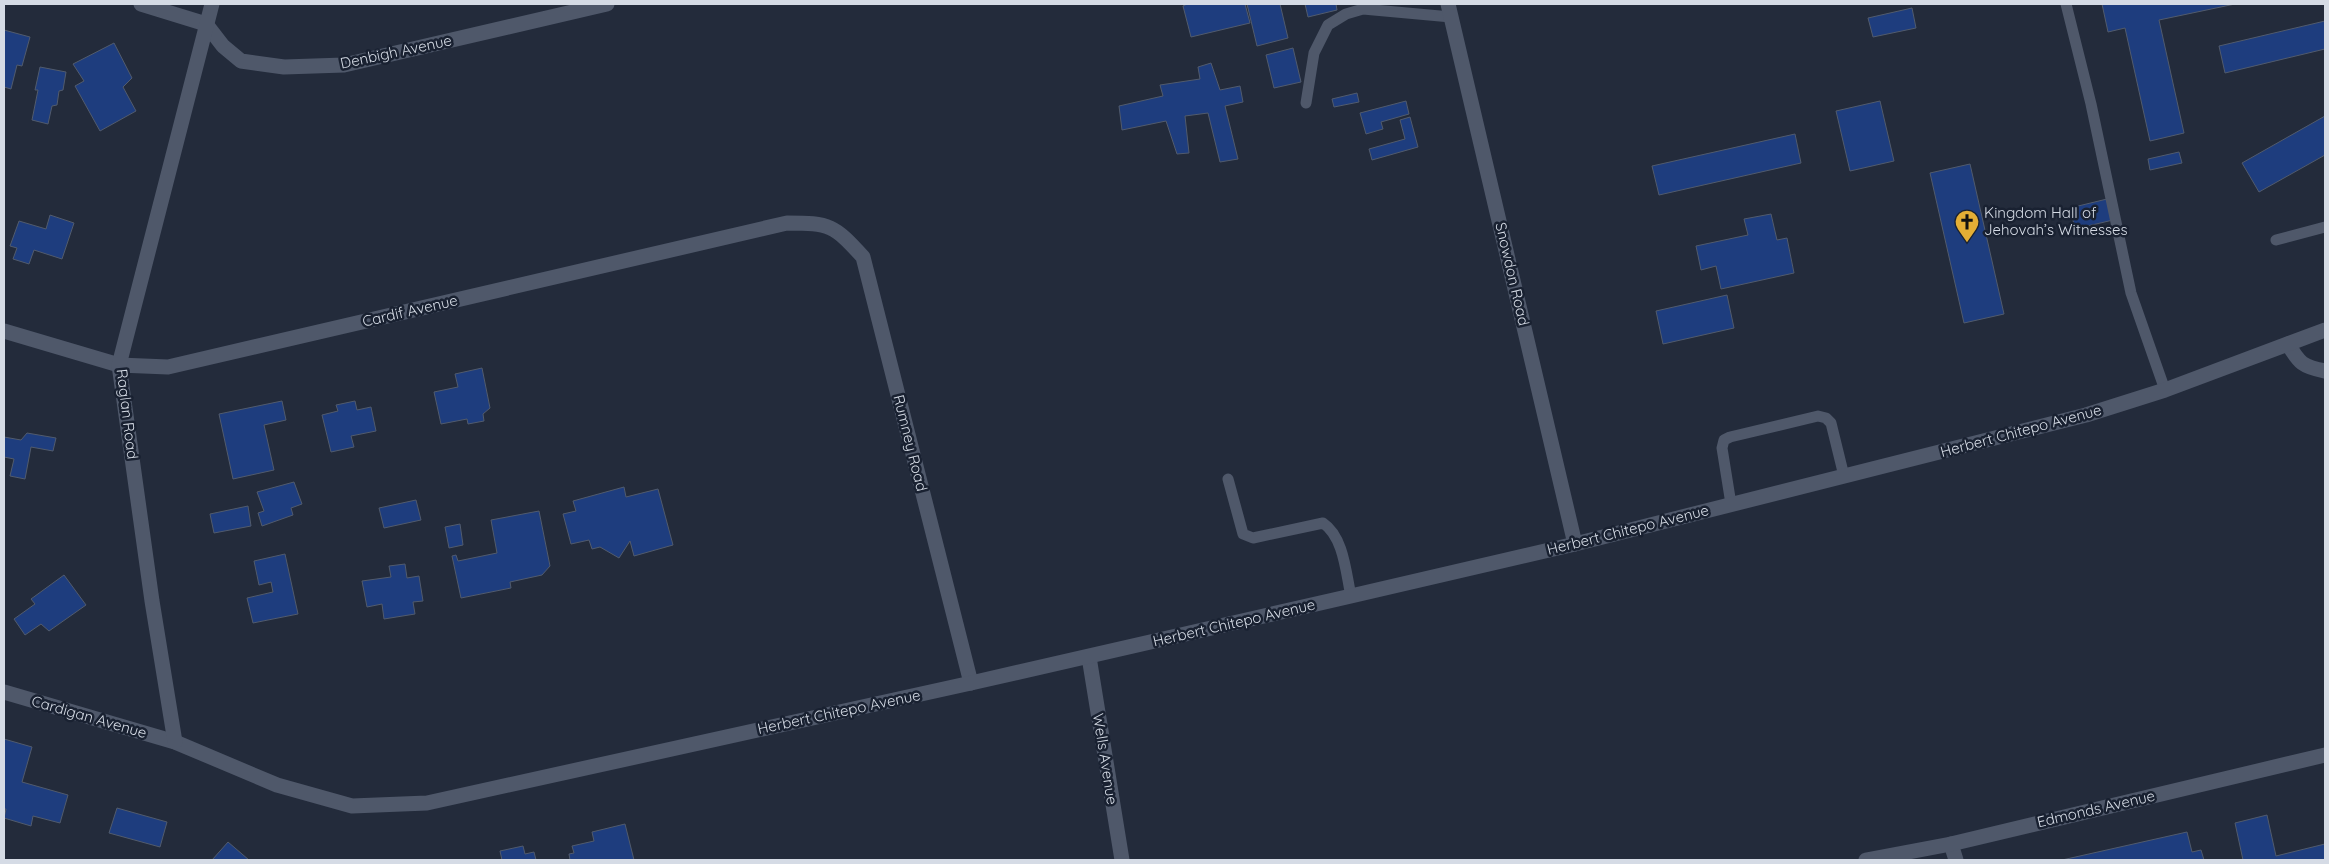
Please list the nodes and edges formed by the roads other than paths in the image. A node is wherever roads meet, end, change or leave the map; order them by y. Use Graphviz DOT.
graph roads {
  1 [pos="140,4"];
  2 [pos="212,4"];
  3 [pos="607,4"];
  4 [pos="2066,4"];
  5 [pos="1449,10"];
  6 [pos="206,24"];
  7 [pos="1306,103"];
  8 [pos="818,223"];
  9 [pos="2325,227"];
  10 [pos="2276,240"];
  11 [pos="2325,330"];
  12 [pos="4,331"];
  13 [pos="2288,344"];
  14 [pos="120,365"];
  15 [pos="2325,371"];
  16 [pos="2165,390"];
  17 [pos="1844,476"];
  18 [pos="1228,479"];
  19 [pos="1731,504"];
  20 [pos="1575,544"];
  21 [pos="1352,596"];
  22 [pos="1088,657"];
  23 [pos="971,683"];
  24 [pos="4,692"];
  25 [pos="175,742"];
  26 [pos="2325,755"];
  27 [pos="1952,844"];
  28 [pos="1122,860"];
  29 [pos="1866,860"];
  30 [pos="1956,860"];
  1 -- 6 [label="street"];
  2 -- 6 [label="street, Raglan Road"];
  3 -- 6 [label="street, Denbigh Avenue"];
  4 -- 16 [label="lane"];
  5 -- 7 [label="lane"];
  5 -- 20 [label="street, Snowdon Road"];
  6 -- 14 [label="street, Raglan Road"];
  8 -- 14 [label="street, Cardif Avenue"];
  8 -- 23 [label="street, Rumney Road"];
  9 -- 10 [label="lane"];
  11 -- 13 [label="street, Herbert Chitepo Avenue"];
  12 -- 14 [label="street, Cardif Avenue"];
  13 -- 15 [label="street"];
  13 -- 16 [label="street, Herbert Chitepo Avenue"];
  14 -- 25 [label="street, Raglan Road"];
  16 -- 17 [label="street, Herbert Chitepo Avenue"];
  17 -- 19 [label="street, Herbert Chitepo Avenue"];
  17 -- 19 [label="lane"];
  18 -- 21 [label="lane"];
  19 -- 20 [label="street, Herbert Chitepo Avenue"];
  20 -- 21 [label="street, Herbert Chitepo Avenue"];
  21 -- 22 [label="street, Herbert Chitepo Avenue"];
  22 -- 23 [label="street, Herbert Chitepo Avenue"];
  22 -- 28 [label="street, Wells Avenue"];
  23 -- 25 [label="street, Herbert Chitepo Avenue"];
  24 -- 25 [label="street, Cardigan Avenue"];
  26 -- 27 [label="street, Edmonds Avenue"];
  27 -- 29 [label="street, Edmonds Avenue"];
  27 -- 30 [label="street"];
}
